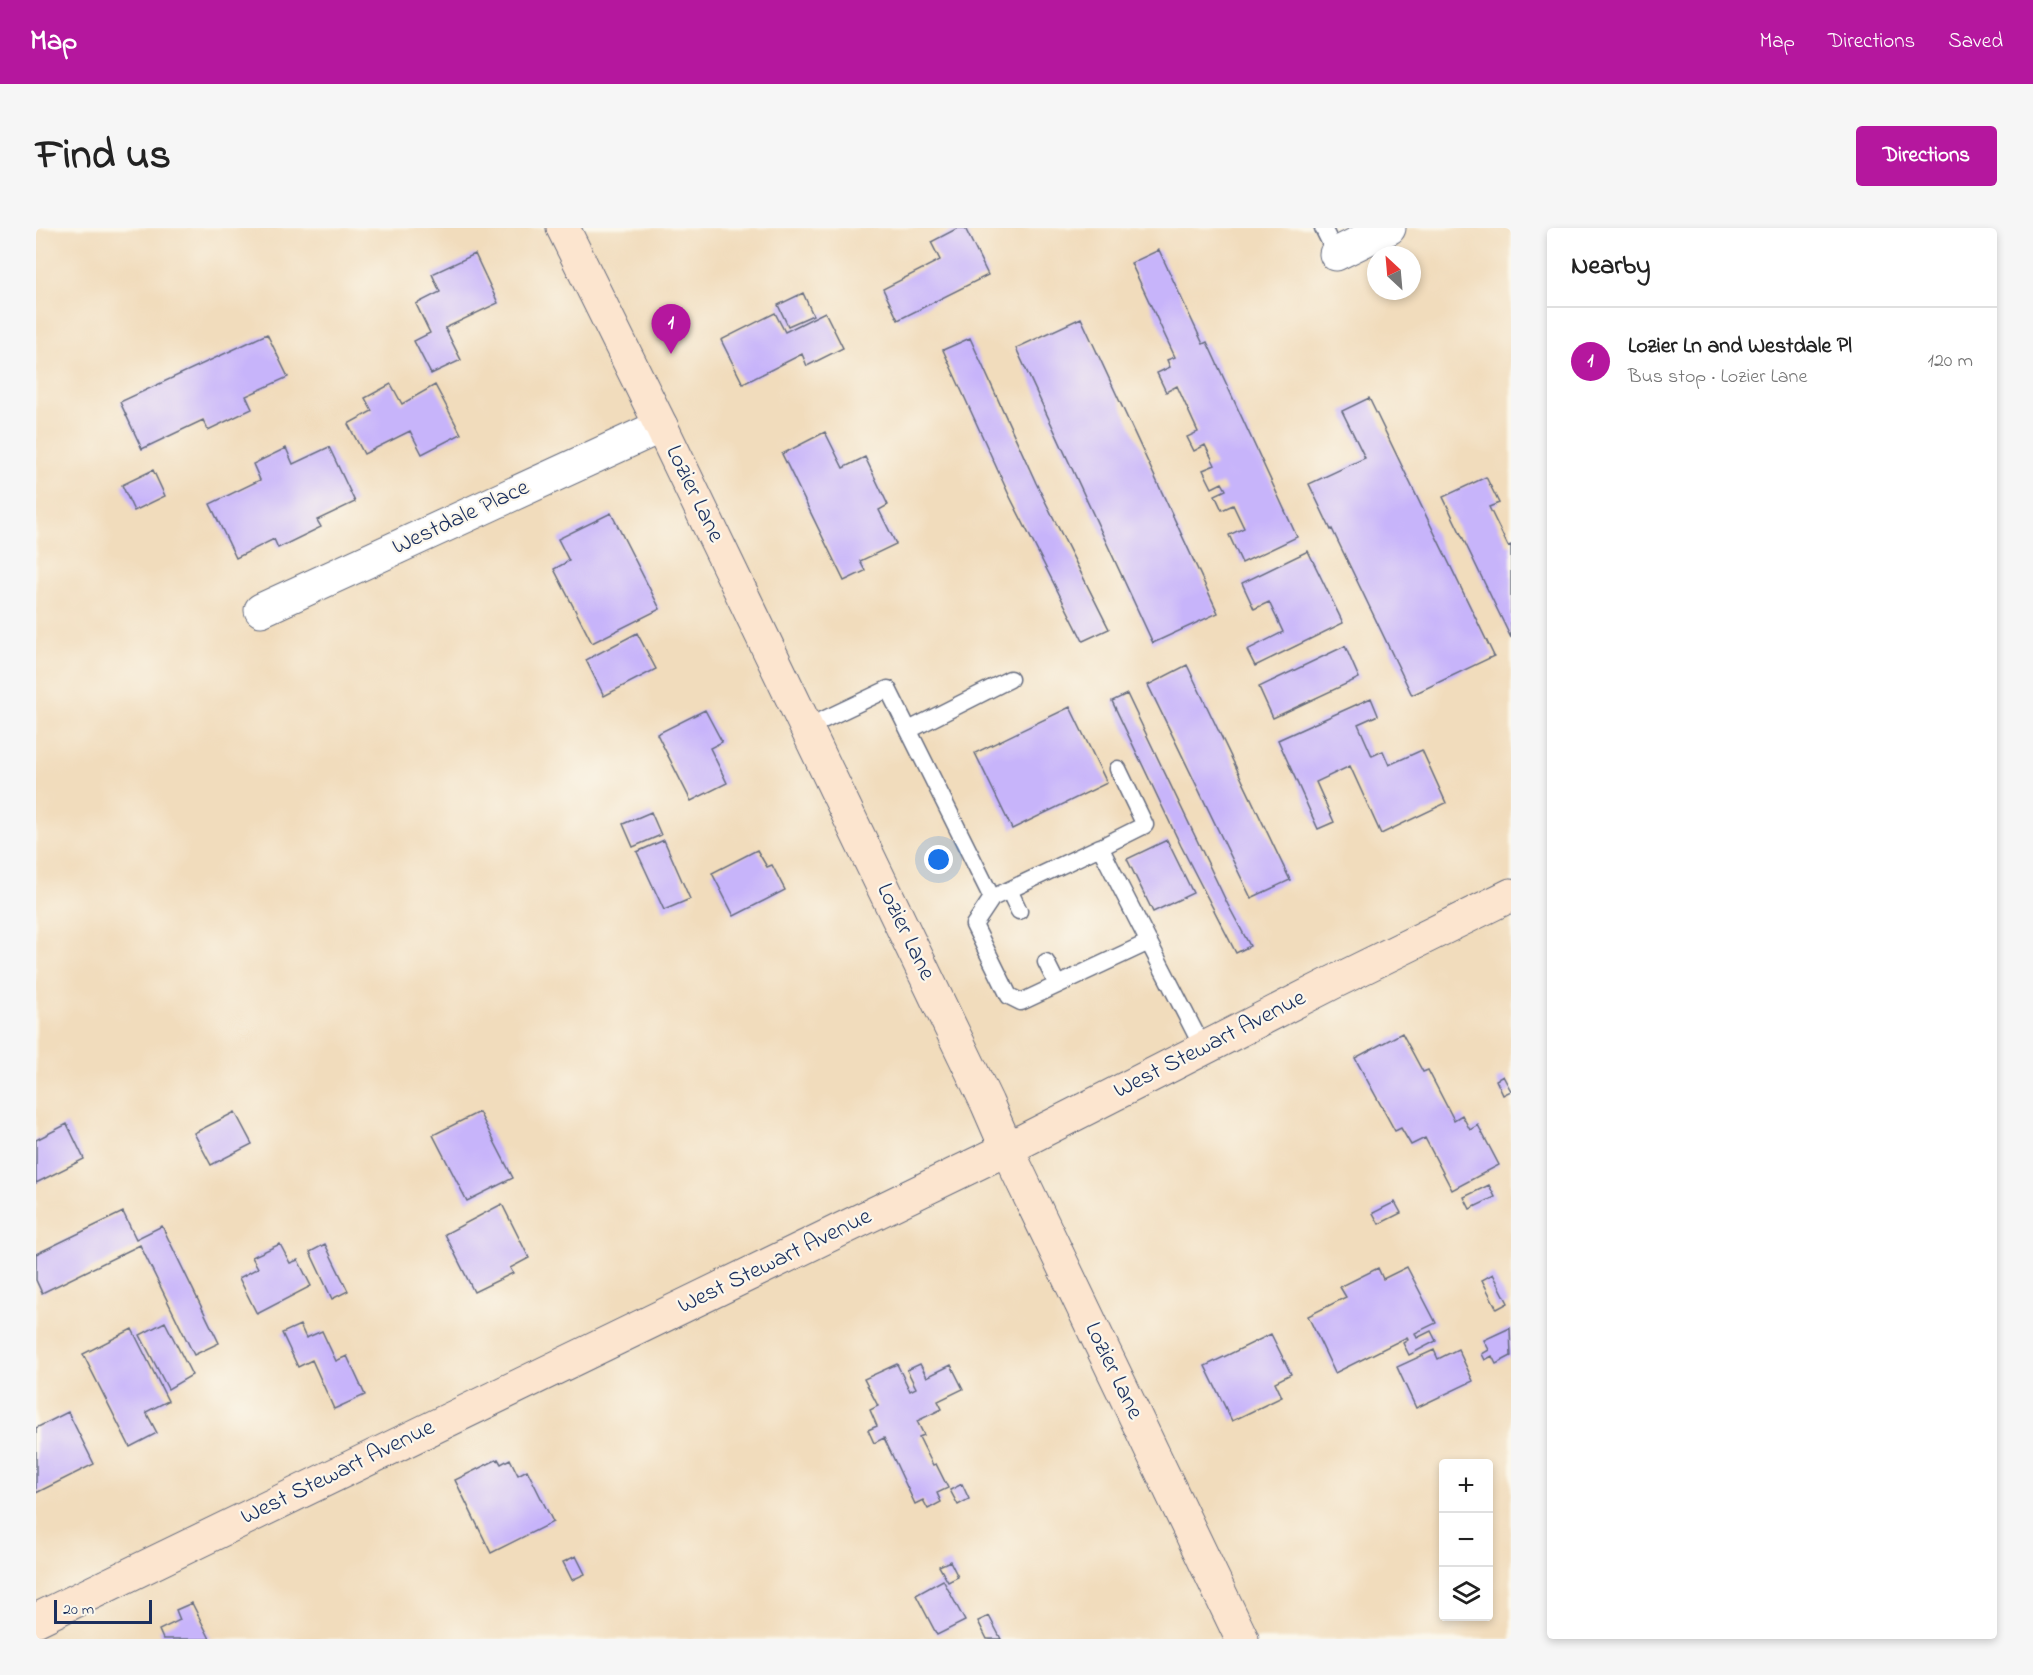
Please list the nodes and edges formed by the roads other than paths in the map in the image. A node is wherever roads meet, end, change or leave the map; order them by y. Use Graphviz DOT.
graph roads {
  1 [pos="563,228"];
  2 [pos="1389,228"];
  3 [pos="1329,241"];
  4 [pos="661,426"];
  5 [pos="261,610"];
  6 [pos="1010,679"];
  7 [pos="806,728"];
  8 [pos="909,729"];
  9 [pos="1118,769"];
  10 [pos="1095,850"];
  11 [pos="1009,891"];
  12 [pos="1511,895"];
  13 [pos="992,898"];
  14 [pos="1020,911"];
  15 [pos="1149,942"];
  16 [pos="1046,962"];
  17 [pos="1057,984"];
  18 [pos="1203,1048"];
  19 [pos="1007,1149"];
  20 [pos="36,1620"];
  21 [pos="1242,1639"];
  1 -- 4 [label="main road, Lozier Lane"];
  2 -- 3 [label="street"];
  4 -- 5 [label="street, Westdale Place"];
  4 -- 7 [label="main road, Lozier Lane"];
  6 -- 8 [label="lane"];
  7 -- 8 [label="lane"];
  7 -- 19 [label="main road, Lozier Lane"];
  8 -- 13 [label="lane"];
  9 -- 10 [label="lane"];
  10 -- 11 [label="lane"];
  10 -- 15 [label="lane"];
  11 -- 13 [label="lane"];
  11 -- 14 [label="lane"];
  12 -- 18 [label="main road, West Stewart Avenue"];
  13 -- 17 [label="lane"];
  15 -- 17 [label="lane"];
  15 -- 18 [label="lane"];
  16 -- 17 [label="lane"];
  18 -- 19 [label="main road, West Stewart Avenue"];
  19 -- 20 [label="main road, West Stewart Avenue"];
  19 -- 21 [label="main road, Lozier Lane"];
}
